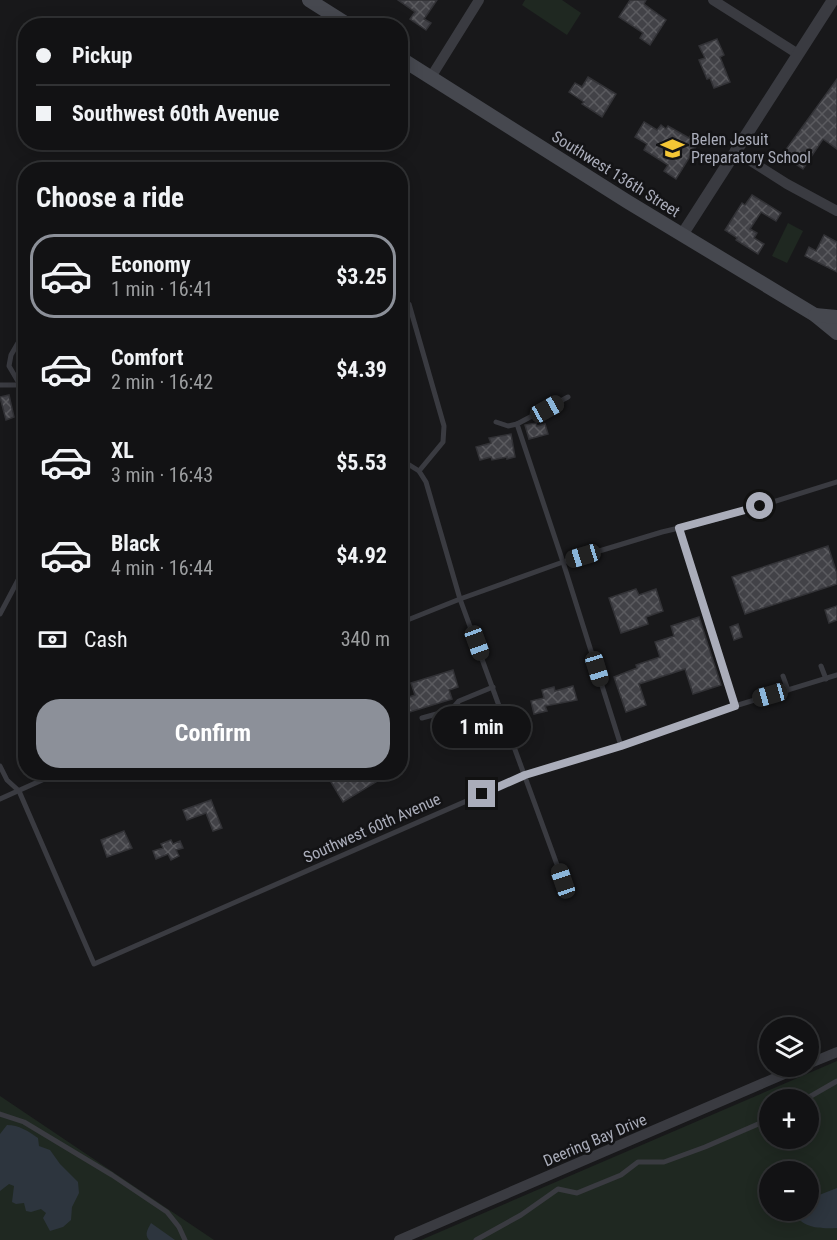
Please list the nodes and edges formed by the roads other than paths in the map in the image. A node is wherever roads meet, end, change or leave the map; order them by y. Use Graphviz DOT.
graph roads {
  1 [pos="309,0"];
  2 [pos="479,0"];
  3 [pos="713,0"];
  4 [pos="833,0"];
  5 [pos="337,18"];
  6 [pos="798,54"];
  7 [pos="408,63"];
  8 [pos="431,77"];
  9 [pos="735,151"];
  10 [pos="837,211"];
  11 [pos="682,235"];
  12 [pos="408,304"];
  13 [pos="815,315"];
  14 [pos="837,317"];
  15 [pos="837,333"];
  16 [pos="18,343"];
  17 [pos="18,378"];
  18 [pos="18,384"];
  19 [pos="0,385"];
  20 [pos="568,398"];
  21 [pos="495,422"];
  22 [pos="517,424"];
  23 [pos="408,464"];
  24 [pos="419,471"];
  25 [pos="837,482"];
  26 [pos="679,528"];
  27 [pos="563,562"];
  28 [pos="18,580"];
  29 [pos="460,598"];
  30 [pos="0,614"];
  31 [pos="408,620"];
  32 [pos="821,666"];
  33 [pos="837,675"];
  34 [pos="783,676"];
  35 [pos="825,679"];
  36 [pos="493,687"];
  37 [pos="788,690"];
  38 [pos="735,706"];
  39 [pos="422,718"];
  40 [pos="621,746"];
  41 [pos="0,766"];
  42 [pos="525,775"];
  43 [pos="43,780"];
  44 [pos="19,791"];
  45 [pos="0,799"];
  46 [pos="563,881"];
  47 [pos="837,1052"];
  48 [pos="819,1059"];
  49 [pos="777,1077"];
  50 [pos="837,1081"];
  51 [pos="819,1091"];
  52 [pos="0,1114"];
  53 [pos="759,1124"];
  54 [pos="185,1240"];
  55 [pos="399,1240"];
  56 [pos="476,1240"];
  1 -- 5 [label="main road"];
  2 -- 8 [label="street"];
  3 -- 6 [label="street"];
  4 -- 6 [label="street"];
  6 -- 9 [label="street"];
  7 -- 8 [label="main road, Southwest 136th Street"];
  8 -- 11 [label="main road, Southwest 136th Street"];
  9 -- 10 [label="street"];
  9 -- 11 [label="street"];
  11 -- 13 [label="main road, Southwest 136th Street"];
  12 -- 24 [label="lane"];
  13 -- 14 [label="main road, Southwest 136th Street"];
  13 -- 15 [label="main road, Southwest 136th Street"];
  16 -- 17 [label="lane"];
  18 -- 19 [label="lane"];
  20 -- 22 [label="lane"];
  21 -- 22 [label="lane"];
  22 -- 27 [label="lane"];
  23 -- 24 [label="lane"];
  24 -- 29 [label="lane"];
  25 -- 26 [label="lane"];
  26 -- 27 [label="lane"];
  26 -- 38 [label="lane"];
  27 -- 29 [label="lane"];
  27 -- 40 [label="lane"];
  28 -- 30 [label="lane"];
  29 -- 31 [label="lane"];
  29 -- 36 [label="lane"];
  32 -- 35 [label="lane"];
  33 -- 35 [label="lane, Southwest 60th Avenue"];
  34 -- 37 [label="lane"];
  35 -- 37 [label="lane, Southwest 60th Avenue"];
  36 -- 39 [label="lane"];
  36 -- 42 [label="lane"];
  37 -- 38 [label="lane, Southwest 60th Avenue"];
  38 -- 40 [label="lane, Southwest 60th Avenue"];
  40 -- 42 [label="lane, Southwest 60th Avenue"];
  41 -- 44 [label="lane"];
  42 -- 44 [label="lane, Southwest 60th Avenue"];
  42 -- 46 [label="lane"];
  43 -- 44 [label="lane"];
  44 -- 45 [label="lane"];
  47 -- 48 [label="street"];
  49 -- 55 [label="street, Deering Bay Drive"];
  50 -- 51 [label="lane"];
  52 -- 54 [label="lane"];
  53 -- 56 [label="lane"];
}
